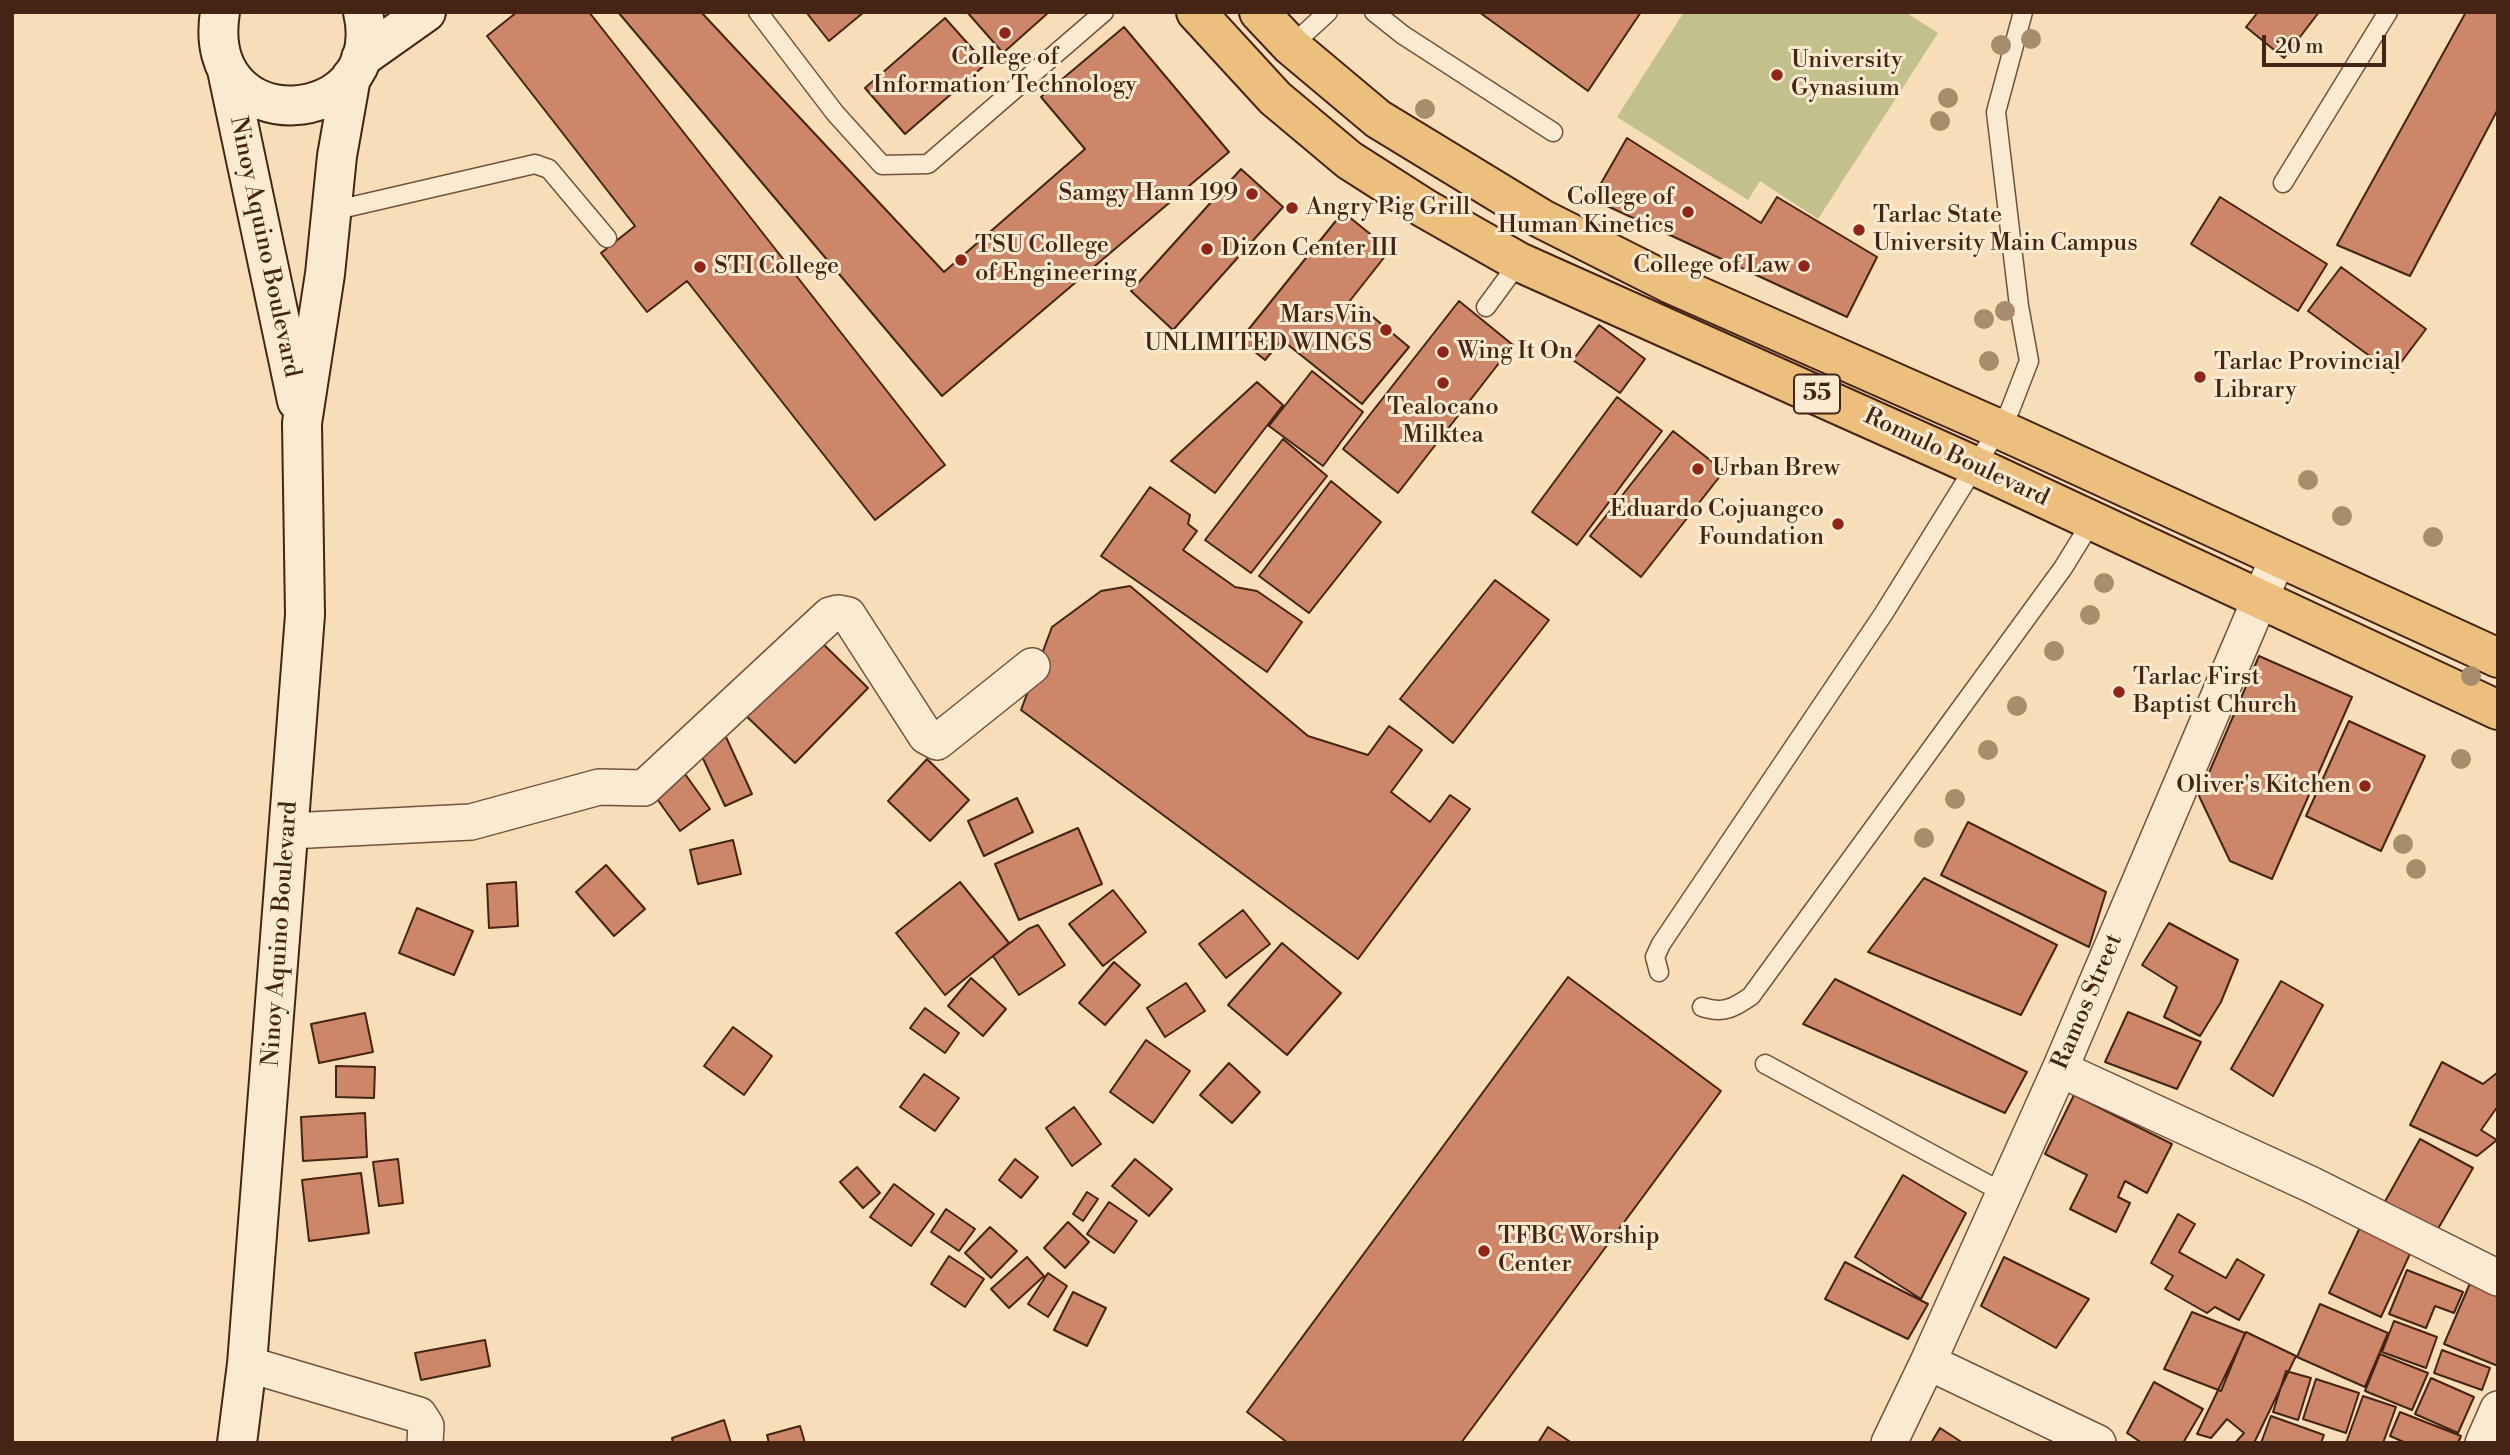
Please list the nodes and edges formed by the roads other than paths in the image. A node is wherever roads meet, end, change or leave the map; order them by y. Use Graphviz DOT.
graph roads {
  1 [pos="220,12"];
  2 [pos="363,12"];
  3 [pos="426,12"];
  4 [pos="758,12"];
  5 [pos="1104,12"];
  6 [pos="1196,12"];
  7 [pos="1259,12"];
  8 [pos="1328,12"];
  9 [pos="1374,12"];
  10 [pos="2023,12"];
  11 [pos="2388,12"];
  12 [pos="1291,46"];
  13 [pos="356,68"];
  14 [pos="227,70"];
  15 [pos="1553,132"];
  16 [pos="2283,183"];
  17 [pos="332,212"];
  18 [pos="607,238"];
  19 [pos="1519,262"];
  20 [pos="1486,307"];
  21 [pos="302,424"];
  22 [pos="1997,428"];
  23 [pos="1975,466"];
  24 [pos="2092,522"];
  25 [pos="2277,557"];
  26 [pos="2261,599"];
  27 [pos="2498,658"];
  28 [pos="1032,666"];
  29 [pos="2498,710"];
  30 [pos="289,831"];
  31 [pos="1659,972"];
  32 [pos="1702,1007"];
  33 [pos="1765,1064"];
  34 [pos="2060,1069"];
  35 [pos="2004,1193"];
  36 [pos="2498,1278"];
  37 [pos="1928,1362"];
  38 [pos="247,1364"];
  39 [pos="2498,1409"];
  40 [pos="237,1443"];
  41 [pos="425,1443"];
  42 [pos="1889,1443"];
  43 [pos="2098,1443"];
  44 [pos="2483,1443"];
  1 -- 14 [label="main road, Ninoy Aquino Boulevard"];
  2 -- 13 [label="main road, Ninoy Aquino Boulevard"];
  3 -- 13 [label="main road"];
  4 -- 5 [label="lane"];
  6 -- 19 [label="highway, Romulo Boulevard / 55"];
  7 -- 12 [label="highway, Romulo Boulevard / 55"];
  8 -- 12 [label="lane"];
  9 -- 15 [label="lane"];
  10 -- 22 [label="lane"];
  11 -- 16 [label="lane"];
  12 -- 22 [label="highway, Romulo Boulevard / 55"];
  13 -- 14 [label="main road"];
  13 -- 17 [label="main road, Ninoy Aquino Boulevard"];
  14 -- 21 [label="main road, Ninoy Aquino Boulevard"];
  17 -- 18 [label="lane"];
  17 -- 21 [label="main road, Ninoy Aquino Boulevard"];
  19 -- 20 [label="lane"];
  19 -- 23 [label="highway, Romulo Boulevard / 55"];
  21 -- 30 [label="main road, Ninoy Aquino Boulevard"];
  22 -- 23 [label="lane"];
  22 -- 25 [label="highway, Romulo Boulevard / 55"];
  23 -- 24 [label="highway, Romulo Boulevard / 55"];
  23 -- 31 [label="lane"];
  24 -- 26 [label="highway, Romulo Boulevard / 55"];
  24 -- 32 [label="lane"];
  25 -- 26 [label="street, Ramos Street"];
  25 -- 27 [label="highway, Romulo Boulevard / 55"];
  26 -- 29 [label="highway, Romulo Boulevard / 55"];
  26 -- 34 [label="street, Ramos Street"];
  28 -- 30 [label="street"];
  30 -- 38 [label="main road, Ninoy Aquino Boulevard"];
  33 -- 35 [label="lane"];
  34 -- 35 [label="street, Ramos Street"];
  34 -- 36 [label="street"];
  35 -- 37 [label="street, Ramos Street"];
  37 -- 42 [label="street, Ramos Street"];
  37 -- 43 [label="street"];
  38 -- 40 [label="main road, Ninoy Aquino Boulevard"];
  38 -- 41 [label="street"];
  39 -- 44 [label="street"];
}
